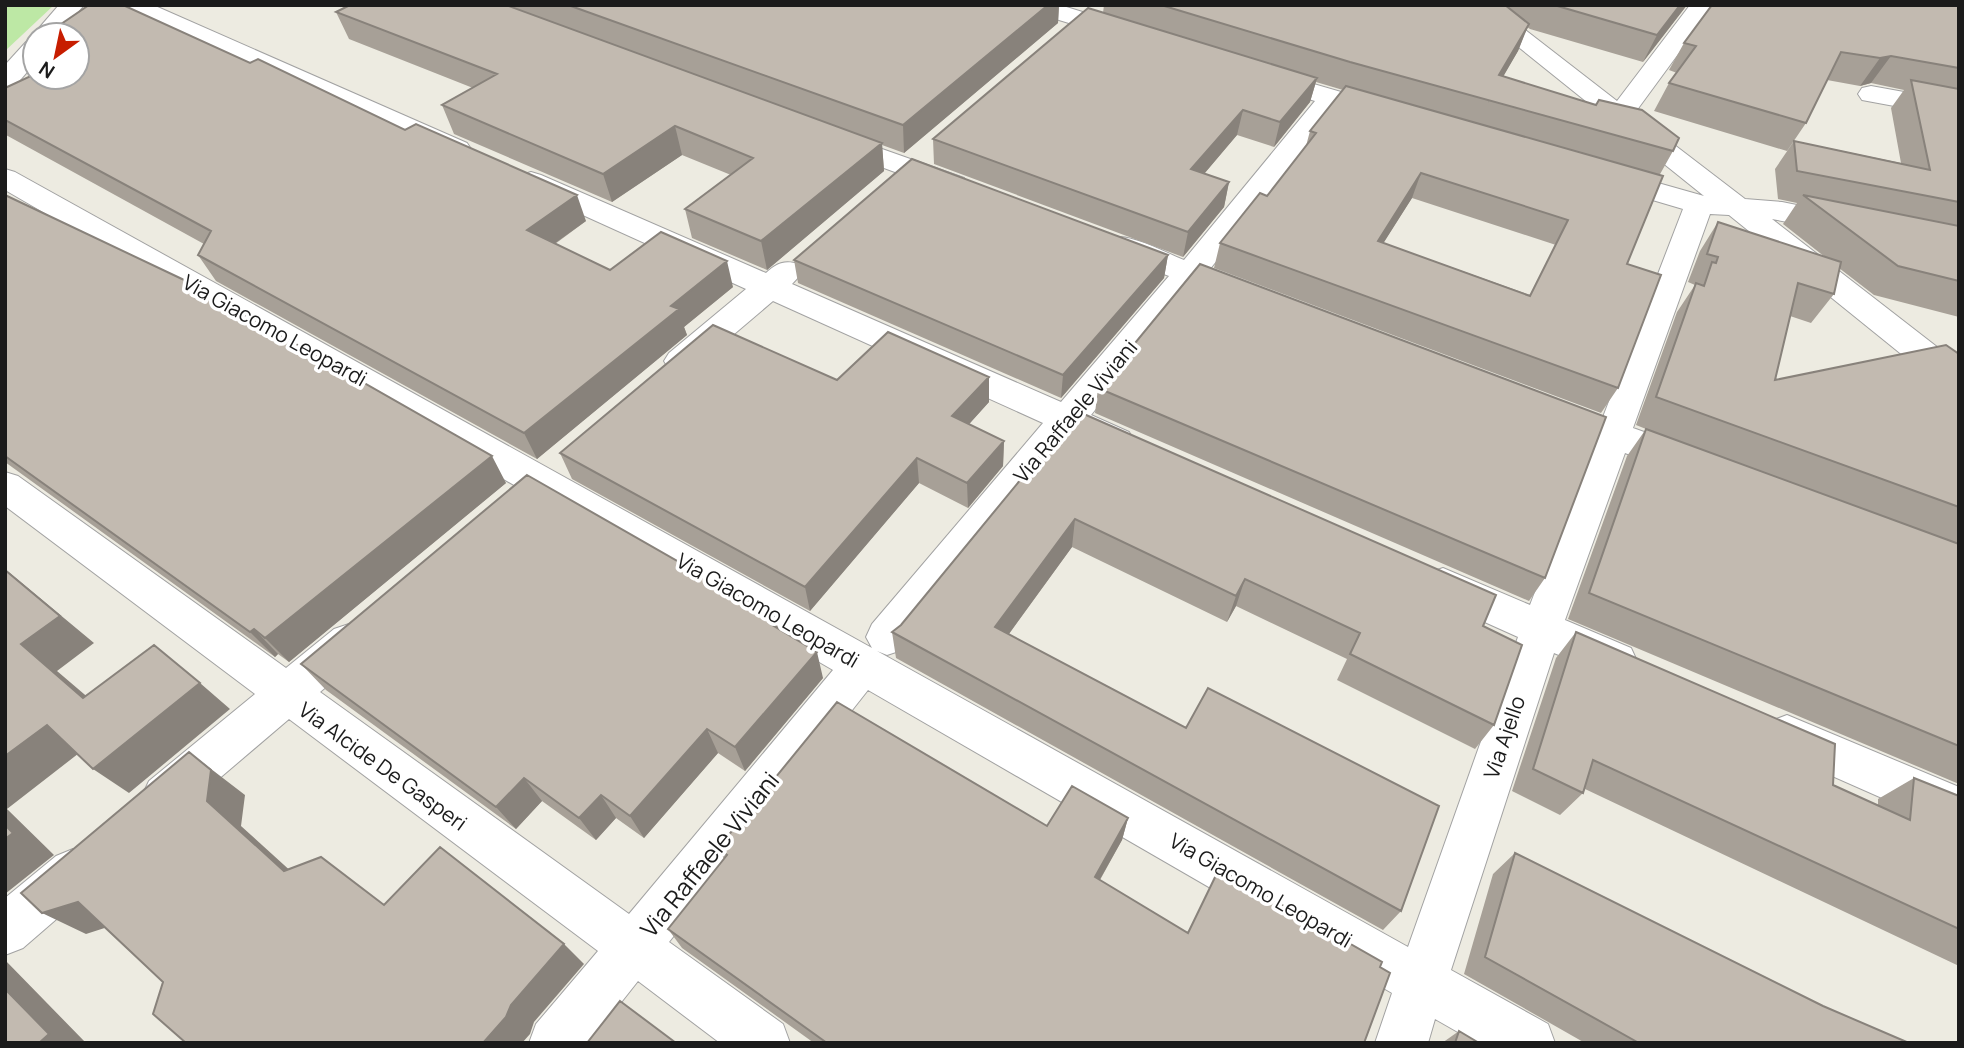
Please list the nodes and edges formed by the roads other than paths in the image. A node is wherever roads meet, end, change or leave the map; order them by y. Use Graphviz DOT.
graph roads {
  1 [pos="72,5"];
  2 [pos="132,5"];
  3 [pos="1034,5"];
  4 [pos="1702,5"];
  5 [pos="1472,10"];
  6 [pos="1089,12"];
  7 [pos="58,21"];
  8 [pos="1147,40"];
  9 [pos="1051,46"];
  10 [pos="21,63"];
  11 [pos="1240,69"];
  12 [pos="5,81"];
  13 [pos="1871,94"];
  14 [pos="1332,98"];
  15 [pos="1959,110"];
  16 [pos="1619,116"];
  17 [pos="1411,121"];
  18 [pos="805,129"];
  19 [pos="938,141"];
  20 [pos="908,167"];
  21 [pos="1581,170"];
  22 [pos="5,178"];
  23 [pos="878,192"];
  24 [pos="985,196"];
  25 [pos="1699,204"];
  26 [pos="1738,207"];
  27 [pos="1863,228"];
  28 [pos="1087,234"];
  29 [pos="810,252"];
  30 [pos="1186,277"];
  31 [pos="770,287"];
  32 [pos="1267,302"];
  33 [pos="655,383"];
  34 [pos="1959,383"];
  35 [pos="1524,400"];
  36 [pos="1068,419"];
  37 [pos="1617,427"];
  38 [pos="1145,453"];
  39 [pos="1716,473"];
  40 [pos="5,486"];
  41 [pos="1413,572"];
  42 [pos="371,623"];
  43 [pos="1541,629"];
  44 [pos="875,651"];
  45 [pos="1655,678"];
  46 [pos="287,695"];
  47 [pos="1756,722"];
  48 [pos="1959,810"];
  49 [pos="141,817"];
  50 [pos="99,852"];
  51 [pos="5,930"];
  52 [pos="632,948"];
  53 [pos="1421,981"];
  54 [pos="555,1043"];
  55 [pos="764,1043"];
  56 [pos="1401,1043"];
  57 [pos="1530,1043"];
  1 -- 7 [label="street"];
  2 -- 31 [label="street"];
  3 -- 6 [label="street"];
  4 -- 16 [label="street"];
  5 -- 16 [label="street"];
  6 -- 8 [label="street"];
  6 -- 9 [label="street"];
  10 -- 12 [label="street"];
  11 -- 14 [label="street"];
  13 -- 15 [label="street"];
  14 -- 17 [label="street"];
  14 -- 30 [label="street, Via Raffaele Viviani"];
  16 -- 26 [label="street"];
  18 -- 20 [label="street"];
  19 -- 20 [label="street"];
  20 -- 23 [label="street"];
  20 -- 24 [label="street"];
  21 -- 25 [label="street"];
  22 -- 44 [label="street, Via Giacomo Leopardi"];
  25 -- 26 [label="street"];
  25 -- 37 [label="street, Via Ajello"];
  26 -- 27 [label="street"];
  26 -- 34 [label="street"];
  28 -- 30 [label="street"];
  29 -- 31 [label="street"];
  30 -- 32 [label="street"];
  30 -- 36 [label="street, Via Raffaele Viviani"];
  31 -- 33 [label="street"];
  31 -- 36 [label="street"];
  35 -- 37 [label="street"];
  36 -- 38 [label="street"];
  36 -- 44 [label="street, Via Raffaele Viviani"];
  37 -- 39 [label="street"];
  37 -- 43 [label="street, Via Ajello"];
  40 -- 46 [label="street, Via Alcide De Gasperi"];
  41 -- 43 [label="street"];
  42 -- 46 [label="street"];
  43 -- 45 [label="street"];
  43 -- 53 [label="street, Via Ajello"];
  44 -- 52 [label="street, Via Raffaele Viviani"];
  44 -- 53 [label="street, Via Giacomo Leopardi"];
  46 -- 49 [label="street"];
  46 -- 52 [label="street, Via Alcide De Gasperi"];
  47 -- 48 [label="street"];
  50 -- 51 [label="street"];
  52 -- 54 [label="street, Via Raffaele Viviani"];
  52 -- 55 [label="street, Via Alcide De Gasperi"];
  53 -- 56 [label="street, Via Ajello"];
  53 -- 57 [label="street, Via Giacomo Leopardi"];
}
